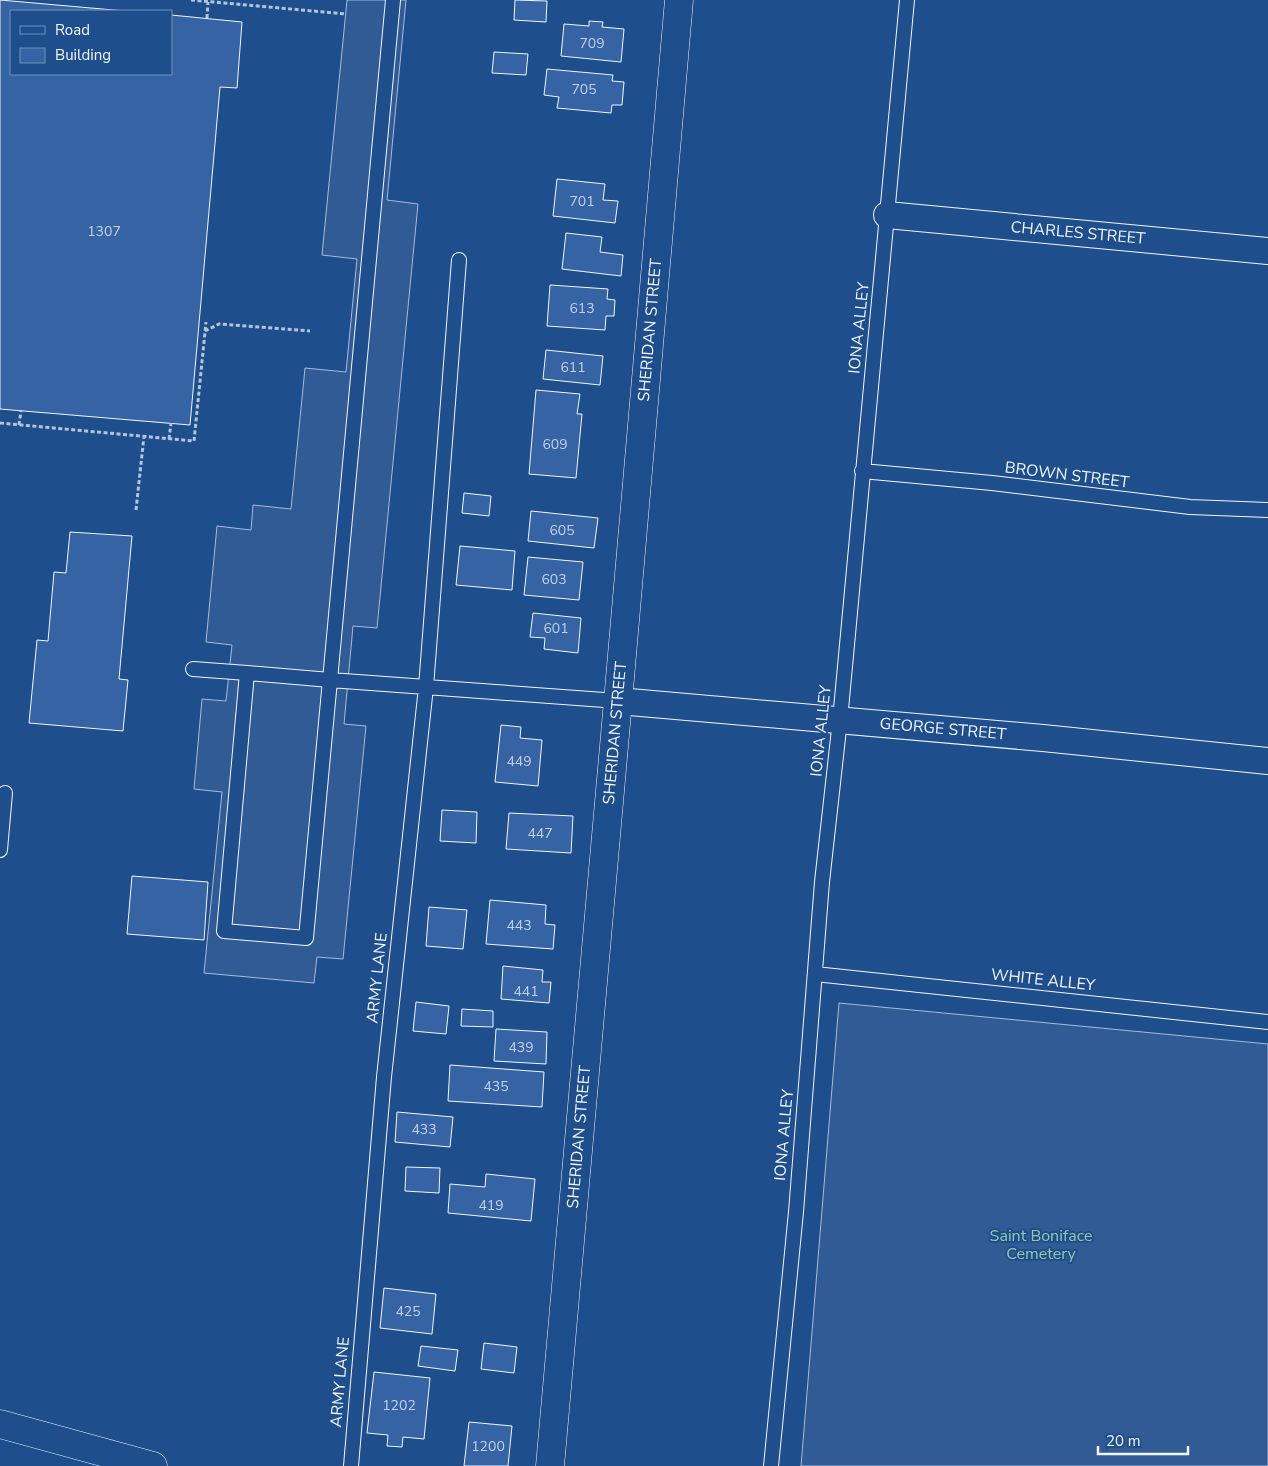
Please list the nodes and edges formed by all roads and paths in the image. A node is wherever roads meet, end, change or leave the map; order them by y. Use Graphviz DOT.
graph roads {
  1 [pos="191,0"];
  2 [pos="393,0"];
  3 [pos="678,0"];
  4 [pos="907,0"];
  5 [pos="208,2"];
  6 [pos="236,2"];
  7 [pos="346,14"];
  8 [pos="207,18"];
  9 [pos="887,215"];
  10 [pos="1268,251"];
  11 [pos="459,260"];
  12 [pos="206,322"];
  13 [pos="205,331"];
  14 [pos="310,331"];
  15 [pos="195,373"];
  16 [pos="201,373"];
  17 [pos="20,410"];
  18 [pos="0,423"];
  19 [pos="171,423"];
  20 [pos="19,425"];
  21 [pos="144,436"];
  22 [pos="169,439"];
  23 [pos="862,470"];
  24 [pos="136,510"];
  25 [pos="1268,510"];
  26 [pos="193,669"];
  27 [pos="247,672"];
  28 [pos="330,680"];
  29 [pos="426,687"];
  30 [pos="618,701"];
  31 [pos="840,720"];
  32 [pos="1268,761"];
  33 [pos="5,793"];
  34 [pos="0,850"];
  35 [pos="815,974"];
  36 [pos="1268,1022"];
  37 [pos="0,1424"];
  38 [pos="153,1466"];
  39 [pos="351,1466"];
  40 [pos="550,1466"];
  41 [pos="771,1466"];
  1 -- 5 [label="path"];
  2 -- 28 [label="lane"];
  3 -- 30 [label="street, SHERIDAN STREET"];
  4 -- 9 [label="lane, IONA ALLEY"];
  5 -- 6 [label="path"];
  5 -- 8 [label="path"];
  6 -- 7 [label="path"];
  9 -- 10 [label="street, CHARLES STREET"];
  9 -- 23 [label="lane, IONA ALLEY"];
  11 -- 29 [label="lane, ARMY LANE"];
  12 -- 13 [label="path"];
  13 -- 14 [label="path"];
  13 -- 16 [label="path"];
  15 -- 16 [label="path"];
  16 -- 22 [label="path"];
  17 -- 20 [label="path"];
  18 -- 20 [label="path"];
  19 -- 22 [label="path"];
  20 -- 21 [label="path"];
  21 -- 22 [label="path"];
  21 -- 24 [label="path"];
  23 -- 25 [label="lane, BROWN STREET"];
  23 -- 31 [label="lane, IONA ALLEY"];
  26 -- 27 [label="lane"];
  27 -- 28 [label="lane"];
  27 -- 28 [label="lane"];
  28 -- 29 [label="lane"];
  29 -- 30 [label="lane"];
  29 -- 39 [label="lane, ARMY LANE"];
  30 -- 31 [label="street, GEORGE STREET"];
  30 -- 40 [label="street, SHERIDAN STREET"];
  31 -- 32 [label="street, GEORGE STREET"];
  31 -- 35 [label="lane, IONA ALLEY"];
  33 -- 34 [label="lane"];
  35 -- 36 [label="lane, WHITE ALLEY"];
  35 -- 41 [label="lane, IONA ALLEY"];
  37 -- 38 [label="street"];
}
